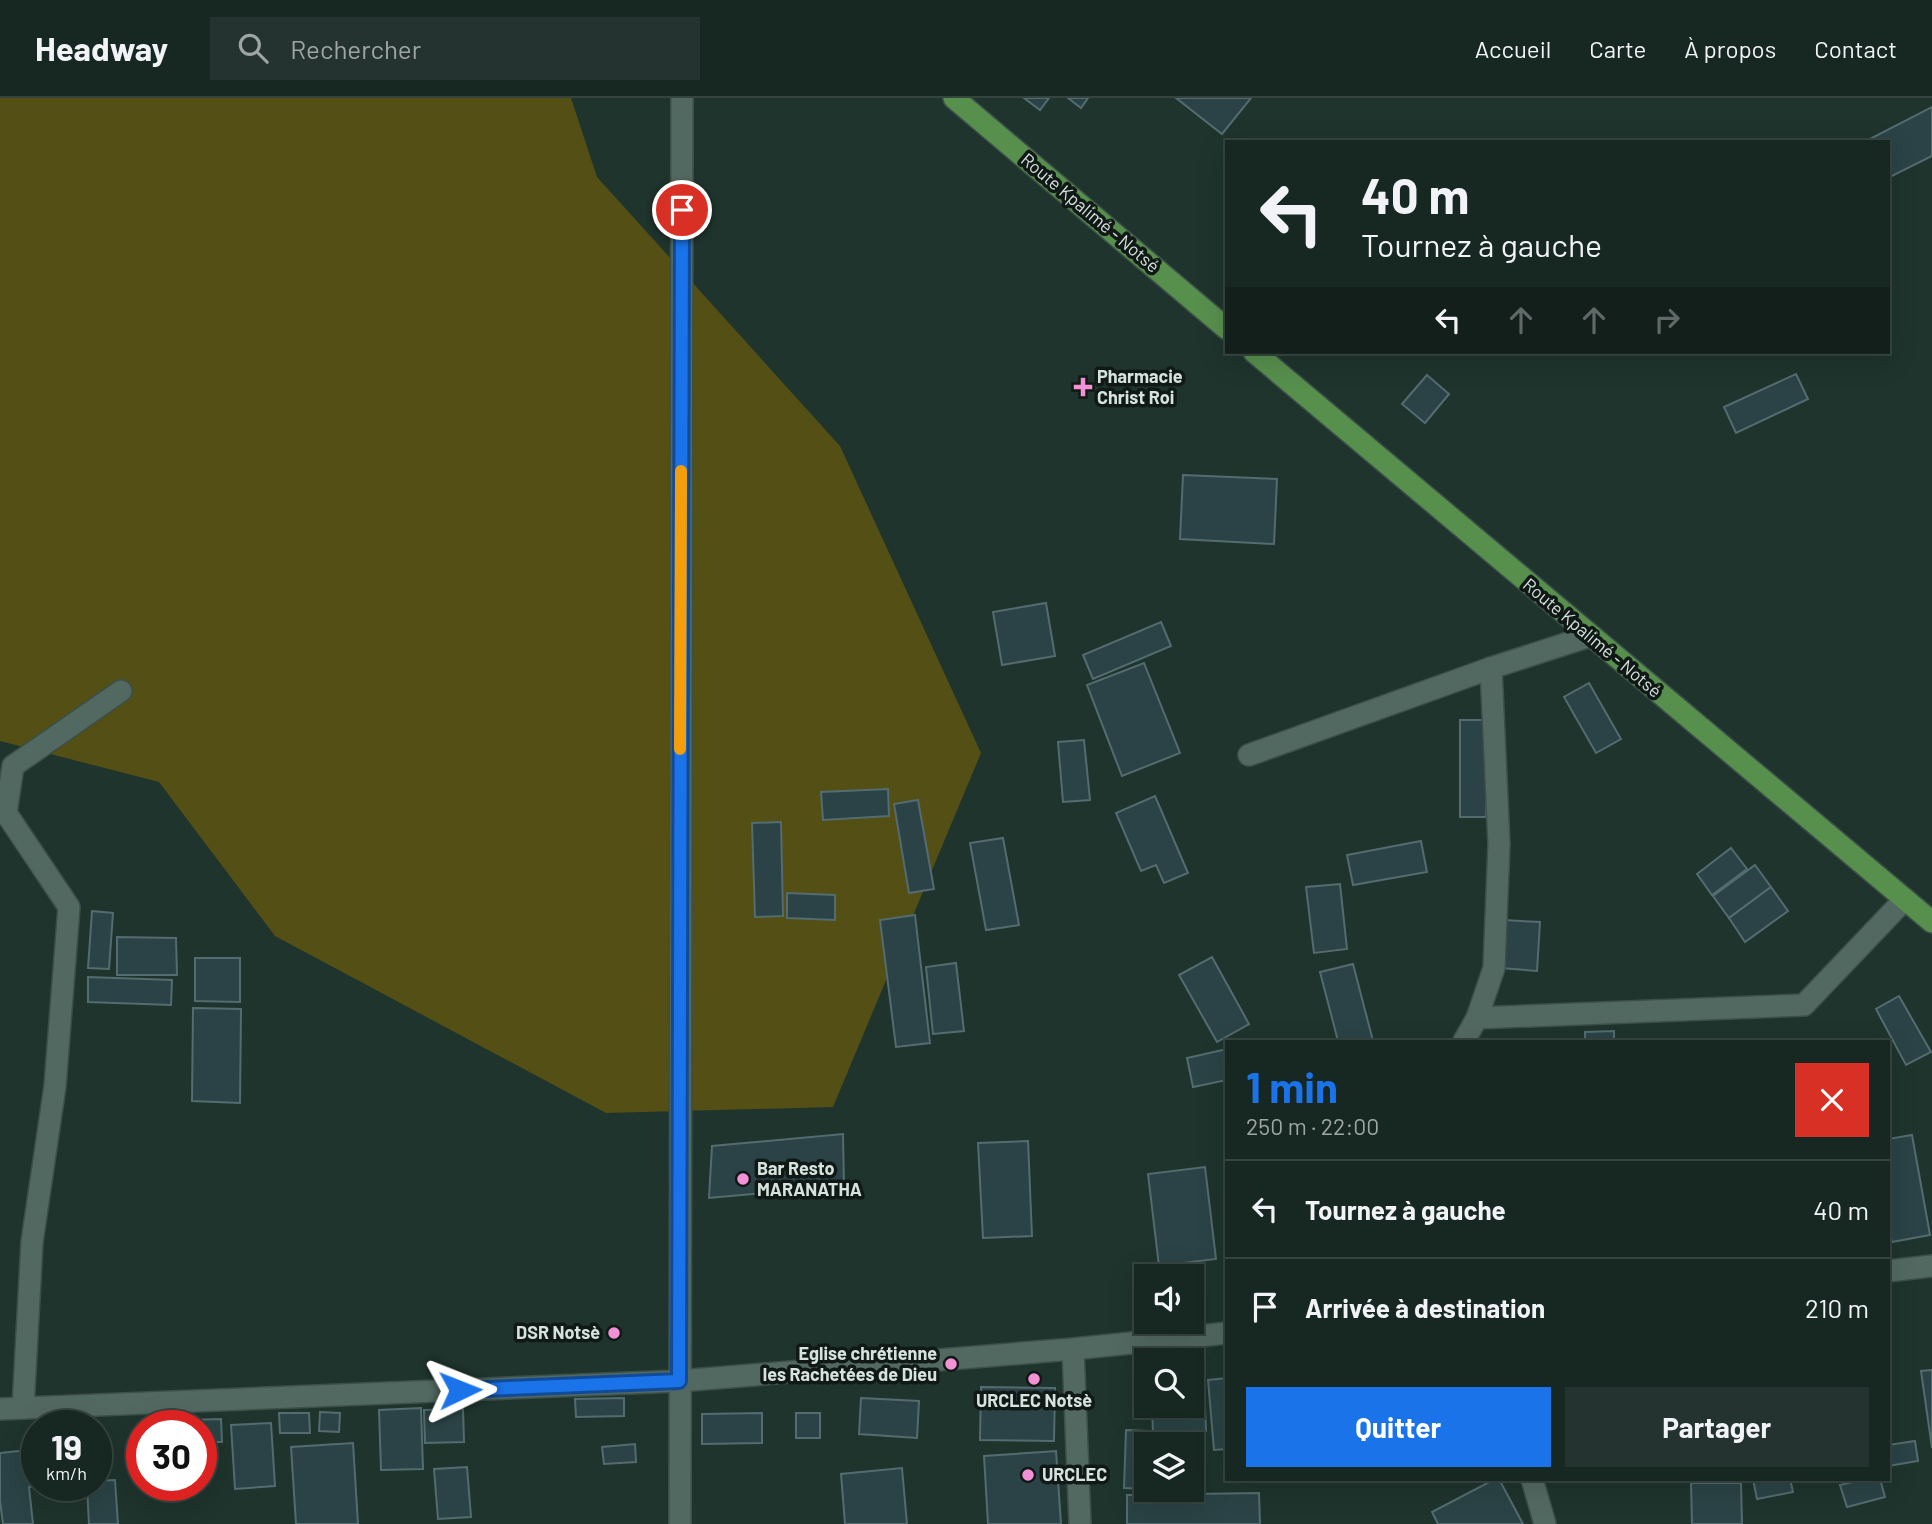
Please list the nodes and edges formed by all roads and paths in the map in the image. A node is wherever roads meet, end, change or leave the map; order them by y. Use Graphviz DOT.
graph roads {
  1 [pos="682,98"];
  2 [pos="954,98"];
  3 [pos="1225,327"];
  4 [pos="1256,354"];
  5 [pos="1590,636"];
  6 [pos="1492,668"];
  7 [pos="121,691"];
  8 [pos="1249,755"];
  9 [pos="3,812"];
  10 [pos="1905,899"];
  11 [pos="1932,922"];
  12 [pos="1477,1018"];
  13 [pos="1465,1040"];
  14 [pos="1932,1266"];
  15 [pos="1890,1271"];
  16 [pos="1225,1333"];
  17 [pos="1073,1349"];
  18 [pos="679,1381"];
  19 [pos="23,1408"];
  20 [pos="0,1409"];
  21 [pos="1533,1481"];
  22 [pos="680,1524"];
  23 [pos="1080,1524"];
  24 [pos="1545,1524"];
  1 -- 18 [label="street"];
  2 -- 3 [label="main road, Route Kpalimé - Notsé"];
  4 -- 5 [label="main road, Route Kpalimé - Notsé"];
  5 -- 6 [label="street"];
  5 -- 10 [label="main road, Route Kpalimé - Notsé"];
  6 -- 8 [label="street"];
  6 -- 12 [label="street"];
  7 -- 9 [label="street"];
  9 -- 19 [label="street"];
  10 -- 11 [label="main road, Route Kpalimé - Notsé"];
  10 -- 12 [label="street"];
  12 -- 13 [label="street"];
  14 -- 15 [label="street"];
  16 -- 17 [label="street"];
  17 -- 18 [label="street"];
  17 -- 23 [label="street"];
  18 -- 19 [label="street"];
  18 -- 22 [label="street"];
  19 -- 20 [label="street"];
  21 -- 24 [label="street"];
}
